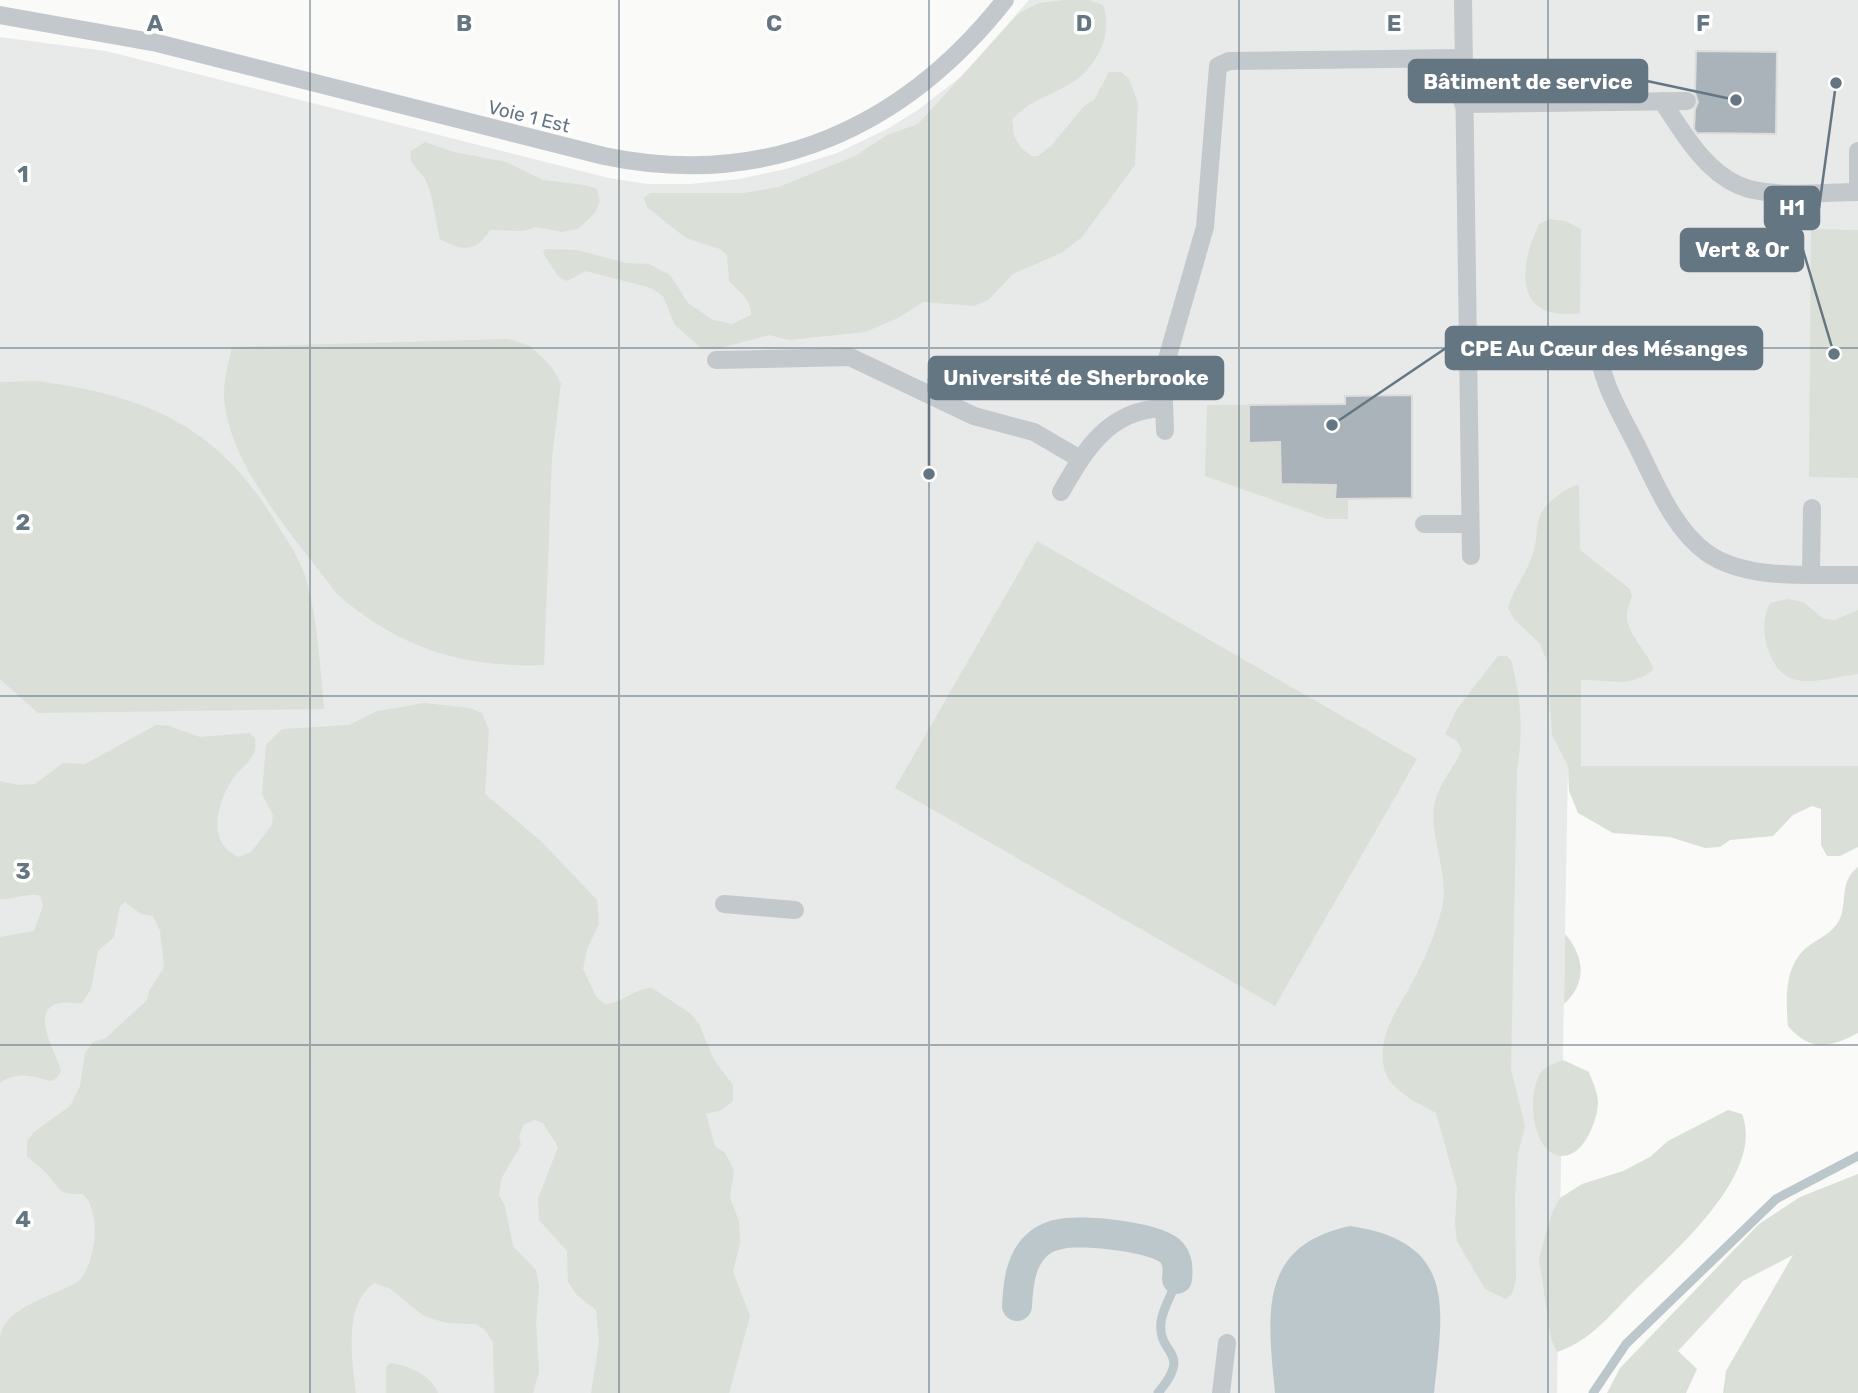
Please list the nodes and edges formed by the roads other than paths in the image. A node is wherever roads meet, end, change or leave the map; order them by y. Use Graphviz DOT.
graph roads {
  1 [pos="1005,0"];
  2 [pos="1463,0"];
  3 [pos="0,15"];
  4 [pos="1463,58"];
  5 [pos="1662,101"];
  6 [pos="1686,101"];
  7 [pos="1463,104"];
  8 [pos="1858,151"];
  9 [pos="1660,343"];
  10 [pos="1467,344"];
  11 [pos="1598,344"];
  12 [pos="716,360"];
  13 [pos="1163,408"];
  14 [pos="1165,430"];
  15 [pos="1080,459"];
  16 [pos="1061,492"];
  17 [pos="1812,508"];
  18 [pos="1424,524"];
  19 [pos="1470,524"];
  20 [pos="1471,556"];
  21 [pos="1811,574"];
  22 [pos="1858,575"];
  23 [pos="724,904"];
  24 [pos="795,910"];
  25 [pos="1227,1343"];
  26 [pos="1220,1393"];
  1 -- 3 [label="lane, Voie 1 Est"];
  2 -- 4 [label="lane"];
  4 -- 7 [label="lane"];
  4 -- 13 [label="lane"];
  5 -- 6 [label="lane"];
  5 -- 7 [label="lane"];
  5 -- 8 [label="lane"];
  7 -- 10 [label="lane"];
  9 -- 11 [label="lane"];
  10 -- 11 [label="lane"];
  10 -- 19 [label="lane"];
  11 -- 21 [label="lane"];
  12 -- 15 [label="lane"];
  13 -- 14 [label="lane"];
  13 -- 15 [label="lane"];
  15 -- 16 [label="lane"];
  17 -- 21 [label="lane"];
  18 -- 19 [label="lane"];
  19 -- 20 [label="lane"];
  21 -- 22 [label="lane"];
  23 -- 24 [label="lane"];
  25 -- 26 [label="lane"];
}
